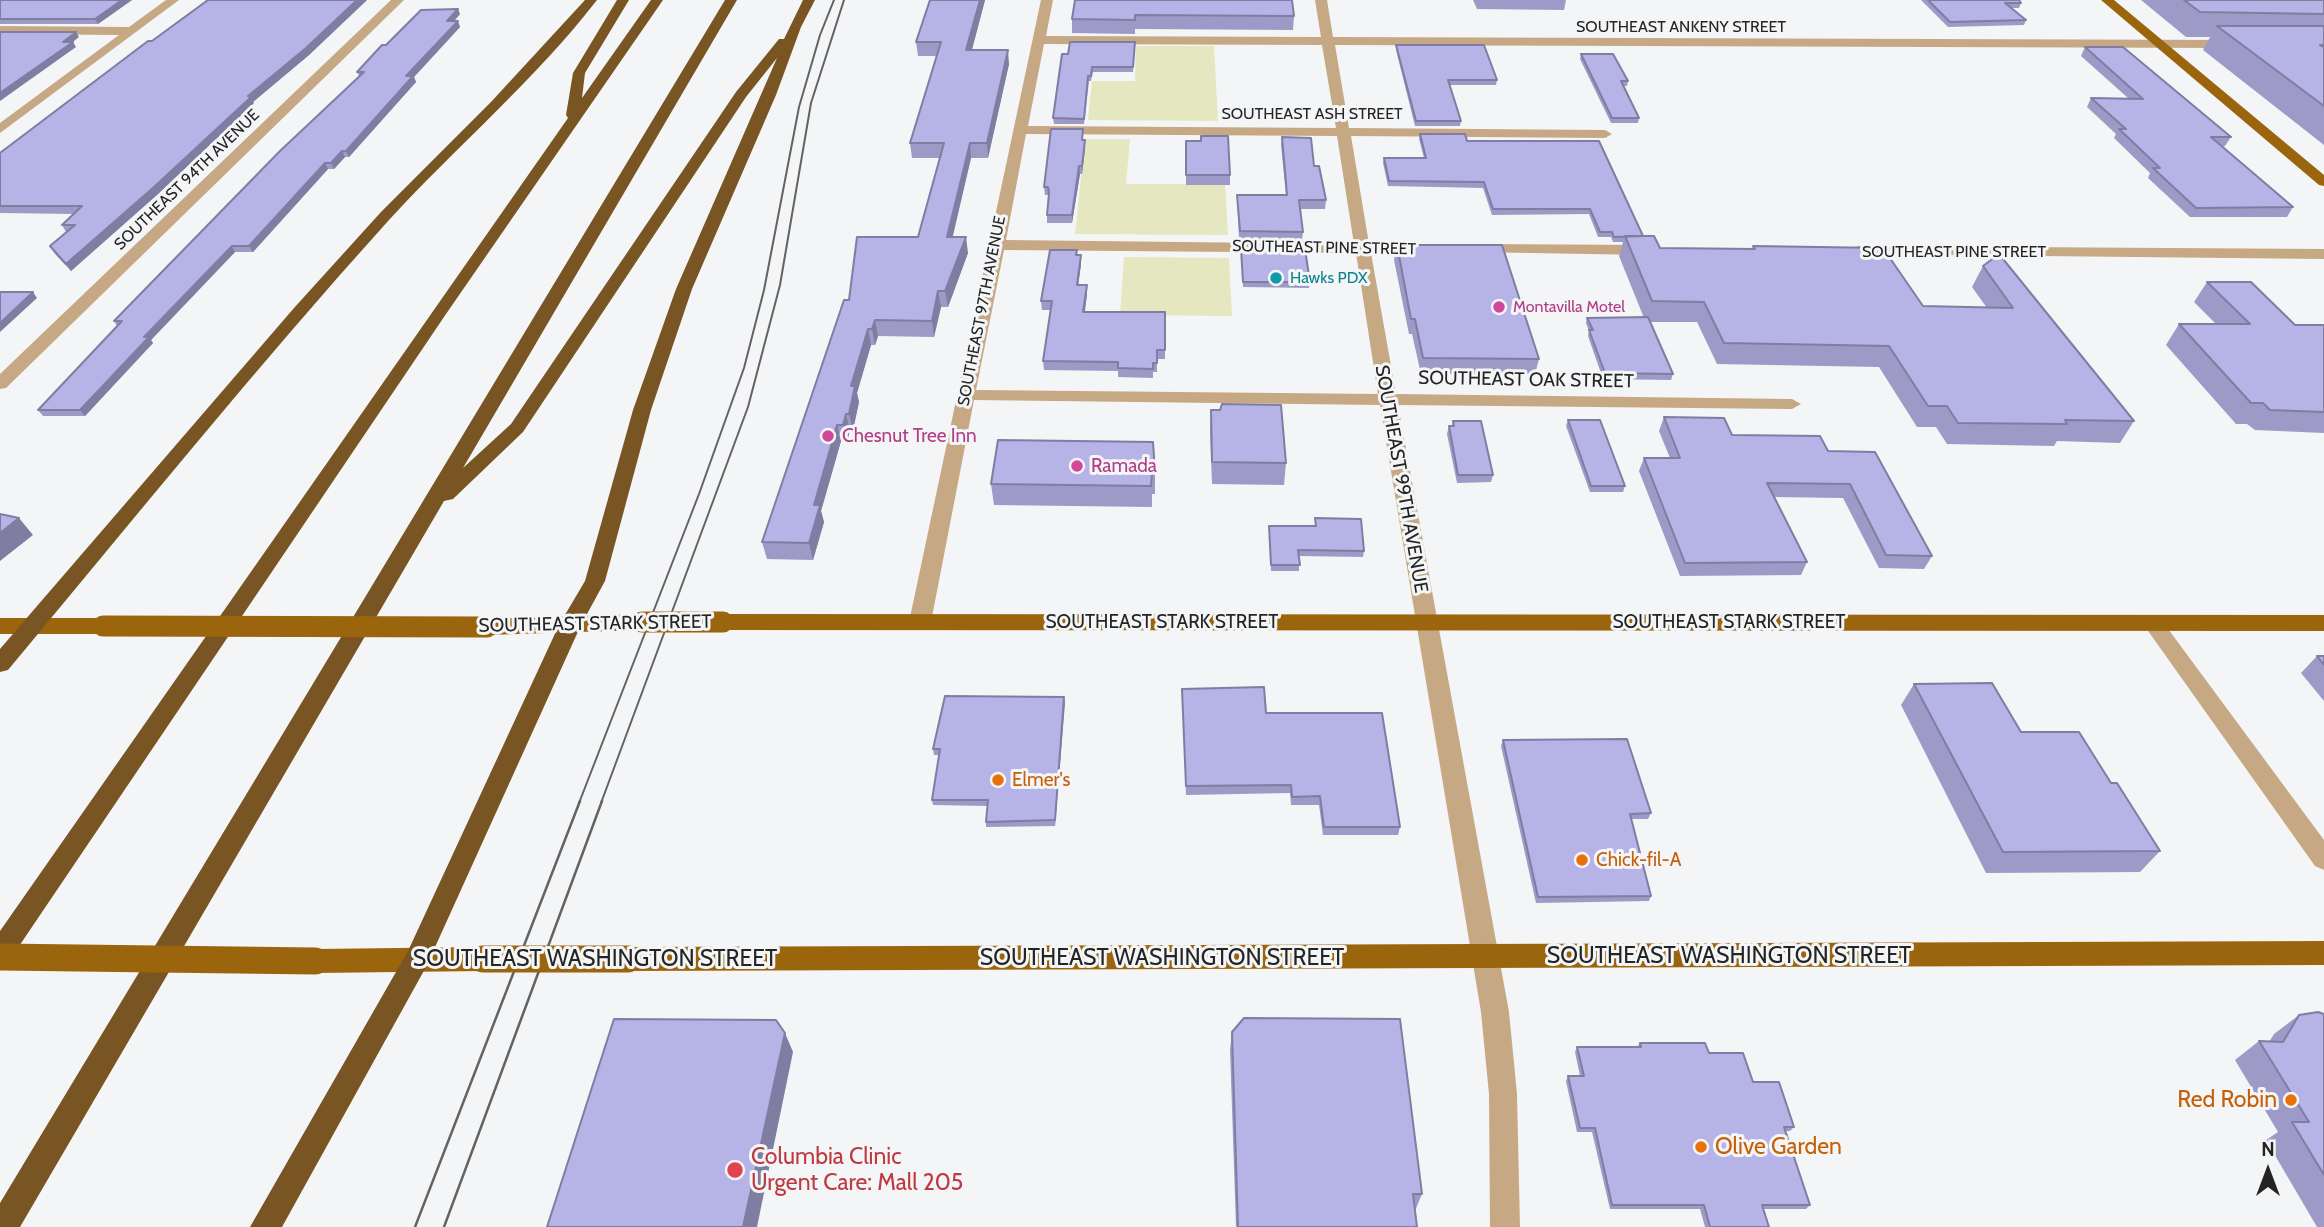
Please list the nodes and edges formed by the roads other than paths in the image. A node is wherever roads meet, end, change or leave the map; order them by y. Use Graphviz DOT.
graph roads {
  1 [pos="173,0"];
  2 [pos="398,0"];
  3 [pos="591,0"];
  4 [pos="623,0"];
  5 [pos="657,0"];
  6 [pos="731,0"];
  7 [pos="809,0"];
  8 [pos="1047,0"];
  9 [pos="1321,0"];
  10 [pos="2107,0"];
  11 [pos="795,27"];
  12 [pos="0,30"];
  13 [pos="131,31"];
  14 [pos="1038,40"];
  15 [pos="1328,41"];
  16 [pos="2161,44"];
  17 [pos="2245,44"];
  18 [pos="573,119"];
  19 [pos="2,126"];
  20 [pos="1019,130"];
  21 [pos="1344,132"];
  22 [pos="1605,134"];
  23 [pos="2324,182"];
  24 [pos="995,244"];
  25 [pos="1362,248"];
  26 [pos="1668,250"];
  27 [pos="1847,251"];
  28 [pos="2324,254"];
  29 [pos="0,384"];
  30 [pos="966,395"];
  31 [pos="1387,399"];
  32 [pos="1792,404"];
  33 [pos="428,511"];
  34 [pos="920,622"];
  35 [pos="1426,622"];
  36 [pos="2152,623"];
  37 [pos="2324,623"];
  38 [pos="570,625"];
  39 [pos="0,626"];
  40 [pos="33,626"];
  41 [pos="0,664"];
  42 [pos="2324,859"];
  43 [pos="2324,953"];
  44 [pos="0,955"];
  45 [pos="1484,958"];
  46 [pos="417,960"];
  47 [pos="4,1227"];
  48 [pos="265,1227"];
  49 [pos="1505,1227"];
  1 -- 13 [label="street"];
  2 -- 29 [label="street, SOUTHEAST 94TH AVENUE"];
  3 -- 40 [label="highway"];
  4 -- 18 [label="highway"];
  5 -- 18 [label="highway"];
  6 -- 33 [label="highway"];
  7 -- 11 [label="highway"];
  8 -- 14 [label="street, SOUTHEAST 97TH AVENUE"];
  9 -- 15 [label="street, SOUTHEAST 99TH AVENUE"];
  10 -- 16 [label="main road"];
  11 -- 33 [label="highway"];
  11 -- 38 [label="highway"];
  12 -- 13 [label="street"];
  13 -- 19 [label="street"];
  14 -- 15 [label="street, SOUTHEAST ANKENY STREET"];
  14 -- 20 [label="street, SOUTHEAST 97TH AVENUE"];
  15 -- 16 [label="street, SOUTHEAST ANKENY STREET"];
  15 -- 21 [label="street, SOUTHEAST 99TH AVENUE"];
  16 -- 17 [label="street, SOUTHEAST ANKENY STREET"];
  16 -- 23 [label="main road"];
  18 -- 44 [label="highway"];
  20 -- 21 [label="street, SOUTHEAST ASH STREET"];
  20 -- 24 [label="street, SOUTHEAST 97TH AVENUE"];
  21 -- 22 [label="street, SOUTHEAST ASH STREET"];
  21 -- 25 [label="street, SOUTHEAST 99TH AVENUE"];
  24 -- 25 [label="street, SOUTHEAST PINE STREET"];
  24 -- 30 [label="street, SOUTHEAST 97TH AVENUE"];
  25 -- 26 [label="street, SOUTHEAST PINE STREET"];
  25 -- 31 [label="street, SOUTHEAST 99TH AVENUE"];
  27 -- 28 [label="street, SOUTHEAST PINE STREET"];
  30 -- 31 [label="street, SOUTHEAST OAK STREET"];
  30 -- 34 [label="street, SOUTHEAST 97TH AVENUE"];
  31 -- 32 [label="street, SOUTHEAST OAK STREET"];
  31 -- 35 [label="street, SOUTHEAST 99TH AVENUE"];
  33 -- 47 [label="highway"];
  34 -- 35 [label="main road, SOUTHEAST STARK STREET"];
  34 -- 38 [label="main road, SOUTHEAST STARK STREET, bridge"];
  35 -- 36 [label="main road, SOUTHEAST STARK STREET"];
  35 -- 45 [label="street, SOUTHEAST 99TH AVENUE"];
  36 -- 37 [label="main road, SOUTHEAST STARK STREET"];
  36 -- 42 [label="street"];
  38 -- 40 [label="main road, SOUTHEAST STARK STREET, bridge"];
  38 -- 46 [label="highway"];
  39 -- 40 [label="main road, SOUTHEAST STARK STREET"];
  40 -- 41 [label="highway"];
  43 -- 45 [label="main road, SOUTHEAST WASHINGTON STREET"];
  44 -- 46 [label="main road, SOUTHEAST WASHINGTON STREET, bridge"];
  45 -- 46 [label="main road, SOUTHEAST WASHINGTON STREET, bridge"];
  45 -- 49 [label="street, SOUTHEAST 99TH AVENUE"];
  46 -- 48 [label="highway"];
}
